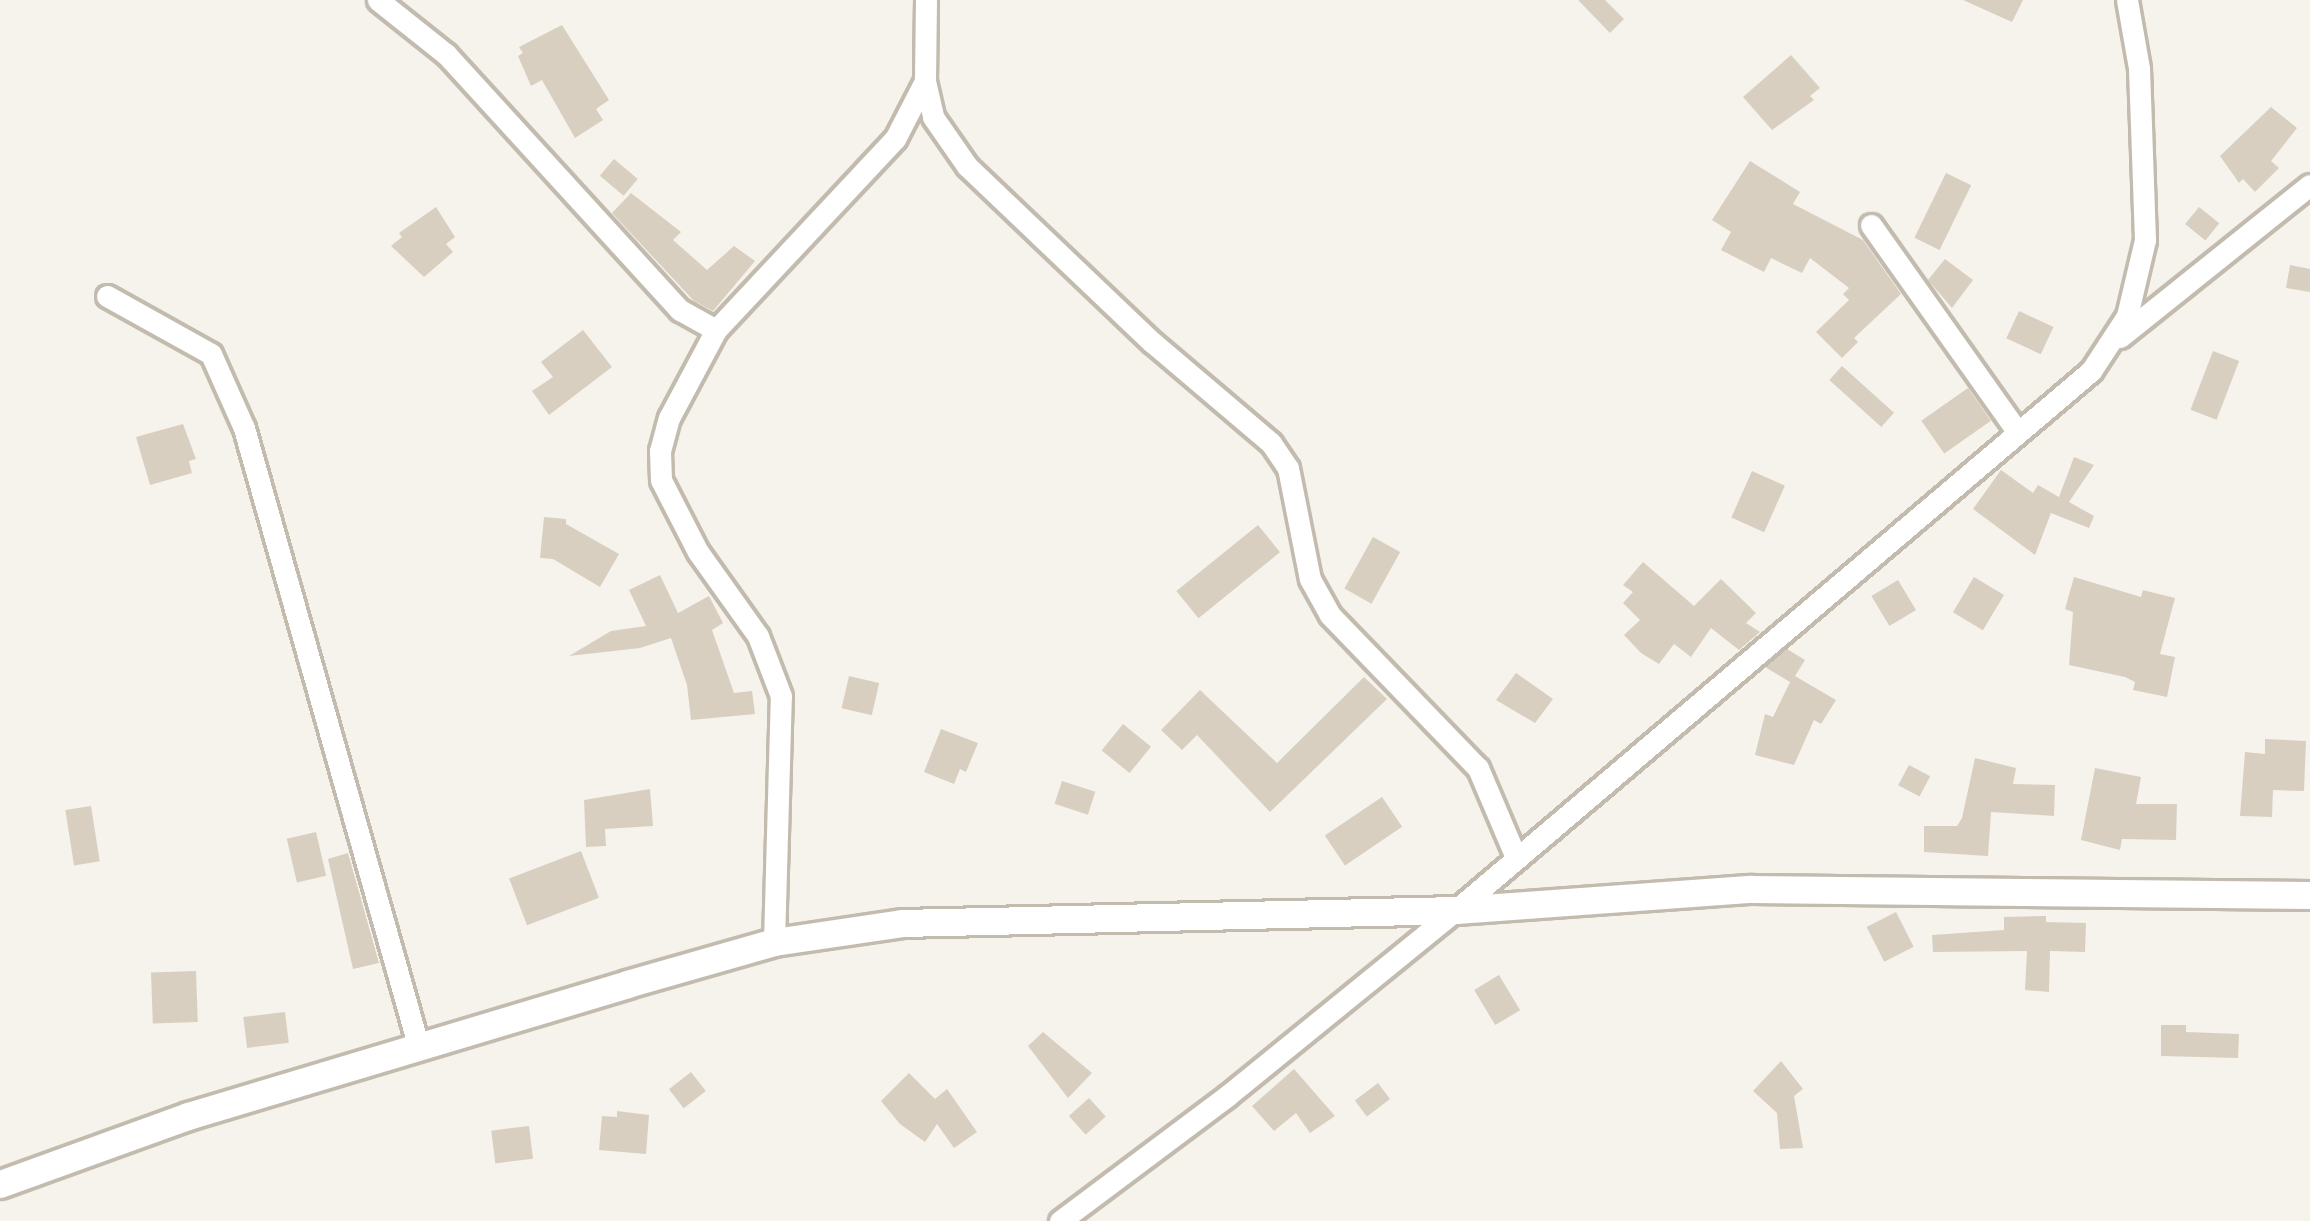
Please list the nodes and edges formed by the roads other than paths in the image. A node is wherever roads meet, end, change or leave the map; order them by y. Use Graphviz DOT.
graph roads {
  1 [pos="378,0"];
  2 [pos="926,0"];
  3 [pos="2127,0"];
  4 [pos="925,81"];
  5 [pos="2310,185"];
  6 [pos="1870,225"];
  7 [pos="107,296"];
  8 [pos="716,330"];
  9 [pos="2115,341"];
  10 [pos="2016,430"];
  11 [pos="1515,855"];
  12 [pos="2310,896"];
  13 [pos="1456,910"];
  14 [pos="774,943"];
  15 [pos="419,1048"];
  16 [pos="0,1184"];
  17 [pos="1060,1221"];
  1 -- 8 [label="street"];
  2 -- 4 [label="street"];
  3 -- 9 [label="street"];
  4 -- 8 [label="street"];
  4 -- 11 [label="street"];
  5 -- 9 [label="street"];
  6 -- 10 [label="street"];
  7 -- 15 [label="street"];
  8 -- 14 [label="street"];
  9 -- 10 [label="street"];
  10 -- 11 [label="street"];
  11 -- 13 [label="street"];
  12 -- 13 [label="street"];
  13 -- 14 [label="street"];
  13 -- 17 [label="street"];
  14 -- 15 [label="street"];
  15 -- 16 [label="street"];
}
